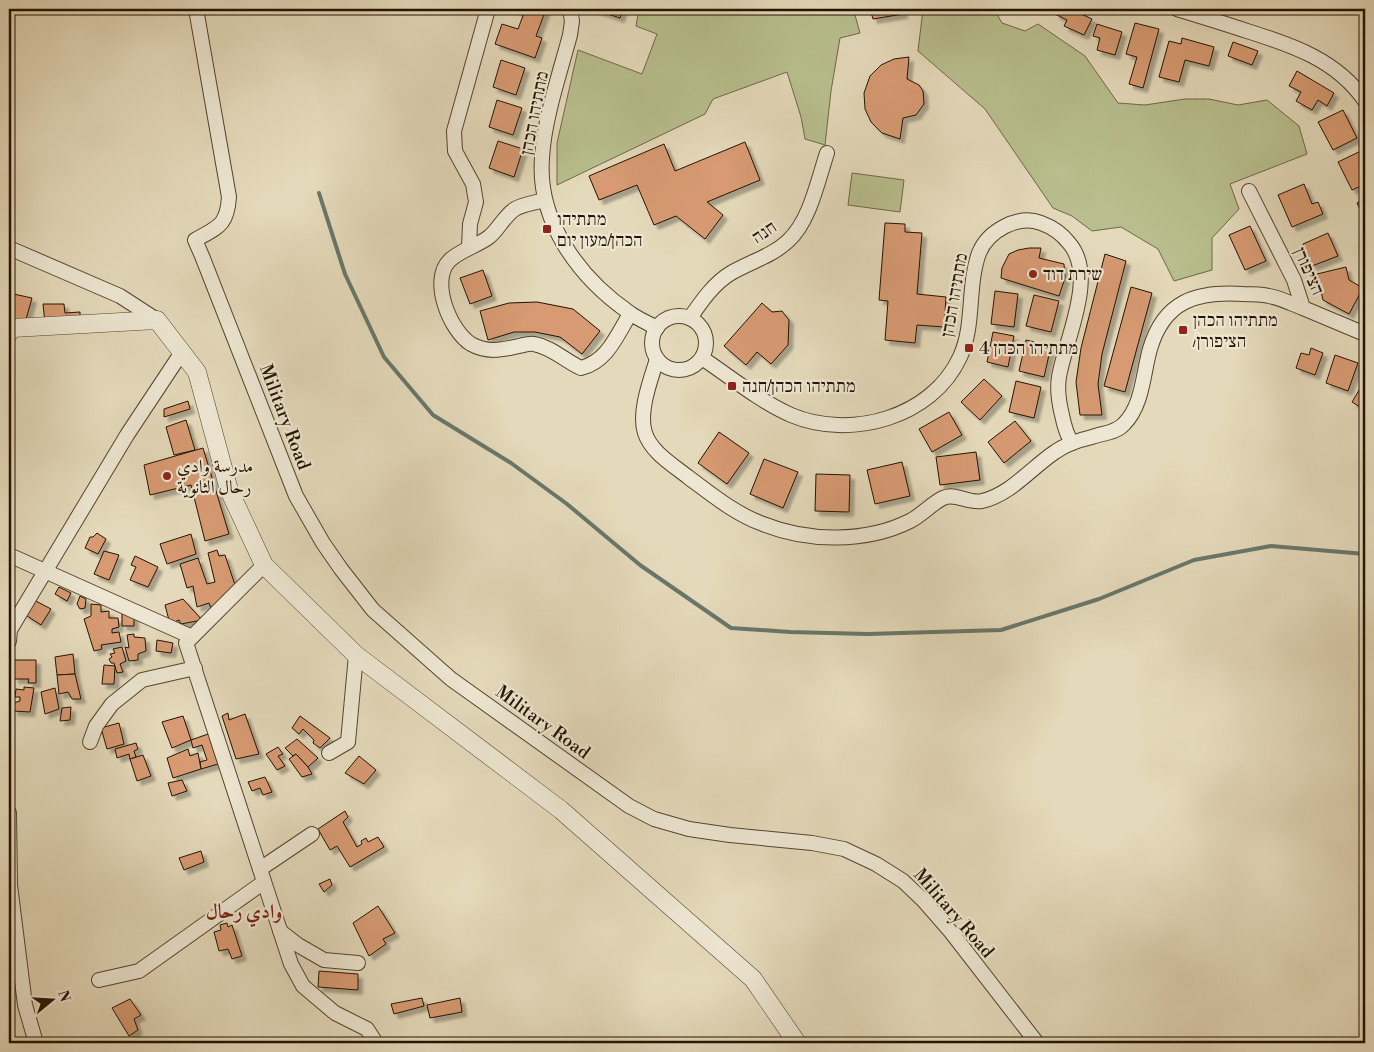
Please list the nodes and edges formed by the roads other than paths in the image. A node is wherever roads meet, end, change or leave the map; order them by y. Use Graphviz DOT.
graph roads {
  1 [pos="196,9"];
  2 [pos="488,9"];
  3 [pos="570,9"];
  4 [pos="1177,9"];
  5 [pos="1365,101"];
  6 [pos="827,153"];
  7 [pos="1249,191"];
  8 [pos="544,200"];
  9 [pos="9,248"];
  10 [pos="469,248"];
  11 [pos="1303,308"];
  12 [pos="630,314"];
  13 [pos="690,318"];
  14 [pos="157,320"];
  15 [pos="657,328"];
  16 [pos="9,333"];
  17 [pos="1365,334"];
  18 [pos="182,352"];
  19 [pos="702,358"];
  20 [pos="657,360"];
  21 [pos="1072,443"];
  22 [pos="9,555"];
  23 [pos="264,565"];
  24 [pos="45,572"];
  25 [pos="192,637"];
  26 [pos="9,641"];
  27 [pos="356,655"];
  28 [pos="195,668"];
  29 [pos="90,742"];
  30 [pos="329,753"];
  31 [pos="9,812"];
  32 [pos="312,834"];
  33 [pos="262,876"];
  34 [pos="280,931"];
  35 [pos="358,963"];
  36 [pos="99,980"];
  37 [pos="36,1043"];
  38 [pos="376,1043"];
  39 [pos="797,1043"];
  40 [pos="1036,1043"];
  1 -- 40 [label="street, Military Road"];
  2 -- 10 [label="street"];
  3 -- 8 [label="street, מתתיהו הכהן"];
  4 -- 5 [label="street"];
  6 -- 13 [label="street, חנה"];
  7 -- 11 [label="street, הציפורן"];
  8 -- 10 [label="street"];
  8 -- 12 [label="street, מתתיהו הכהן"];
  9 -- 14 [label="street"];
  10 -- 12 [label="street"];
  11 -- 17 [label="street, הציפורן"];
  11 -- 21 [label="street"];
  12 -- 15 [label="street, מתתיהו הכהן"];
  13 -- 15 [label="street"];
  13 -- 19 [label="street"];
  14 -- 16 [label="street"];
  14 -- 18 [label="street"];
  15 -- 20 [label="street"];
  18 -- 23 [label="street"];
  18 -- 24 [label="street"];
  19 -- 20 [label="street"];
  19 -- 21 [label="street, מתתיהו הכהן"];
  20 -- 21 [label="street"];
  22 -- 24 [label="street"];
  23 -- 25 [label="street"];
  23 -- 27 [label="street"];
  24 -- 25 [label="street"];
  24 -- 26 [label="street"];
  25 -- 28 [label="street"];
  27 -- 30 [label="street"];
  27 -- 39 [label="street"];
  28 -- 29 [label="street"];
  28 -- 33 [label="street"];
  31 -- 37 [label="street"];
  32 -- 33 [label="street"];
  33 -- 34 [label="street"];
  33 -- 36 [label="street"];
  34 -- 35 [label="street"];
  34 -- 38 [label="street"];
}
